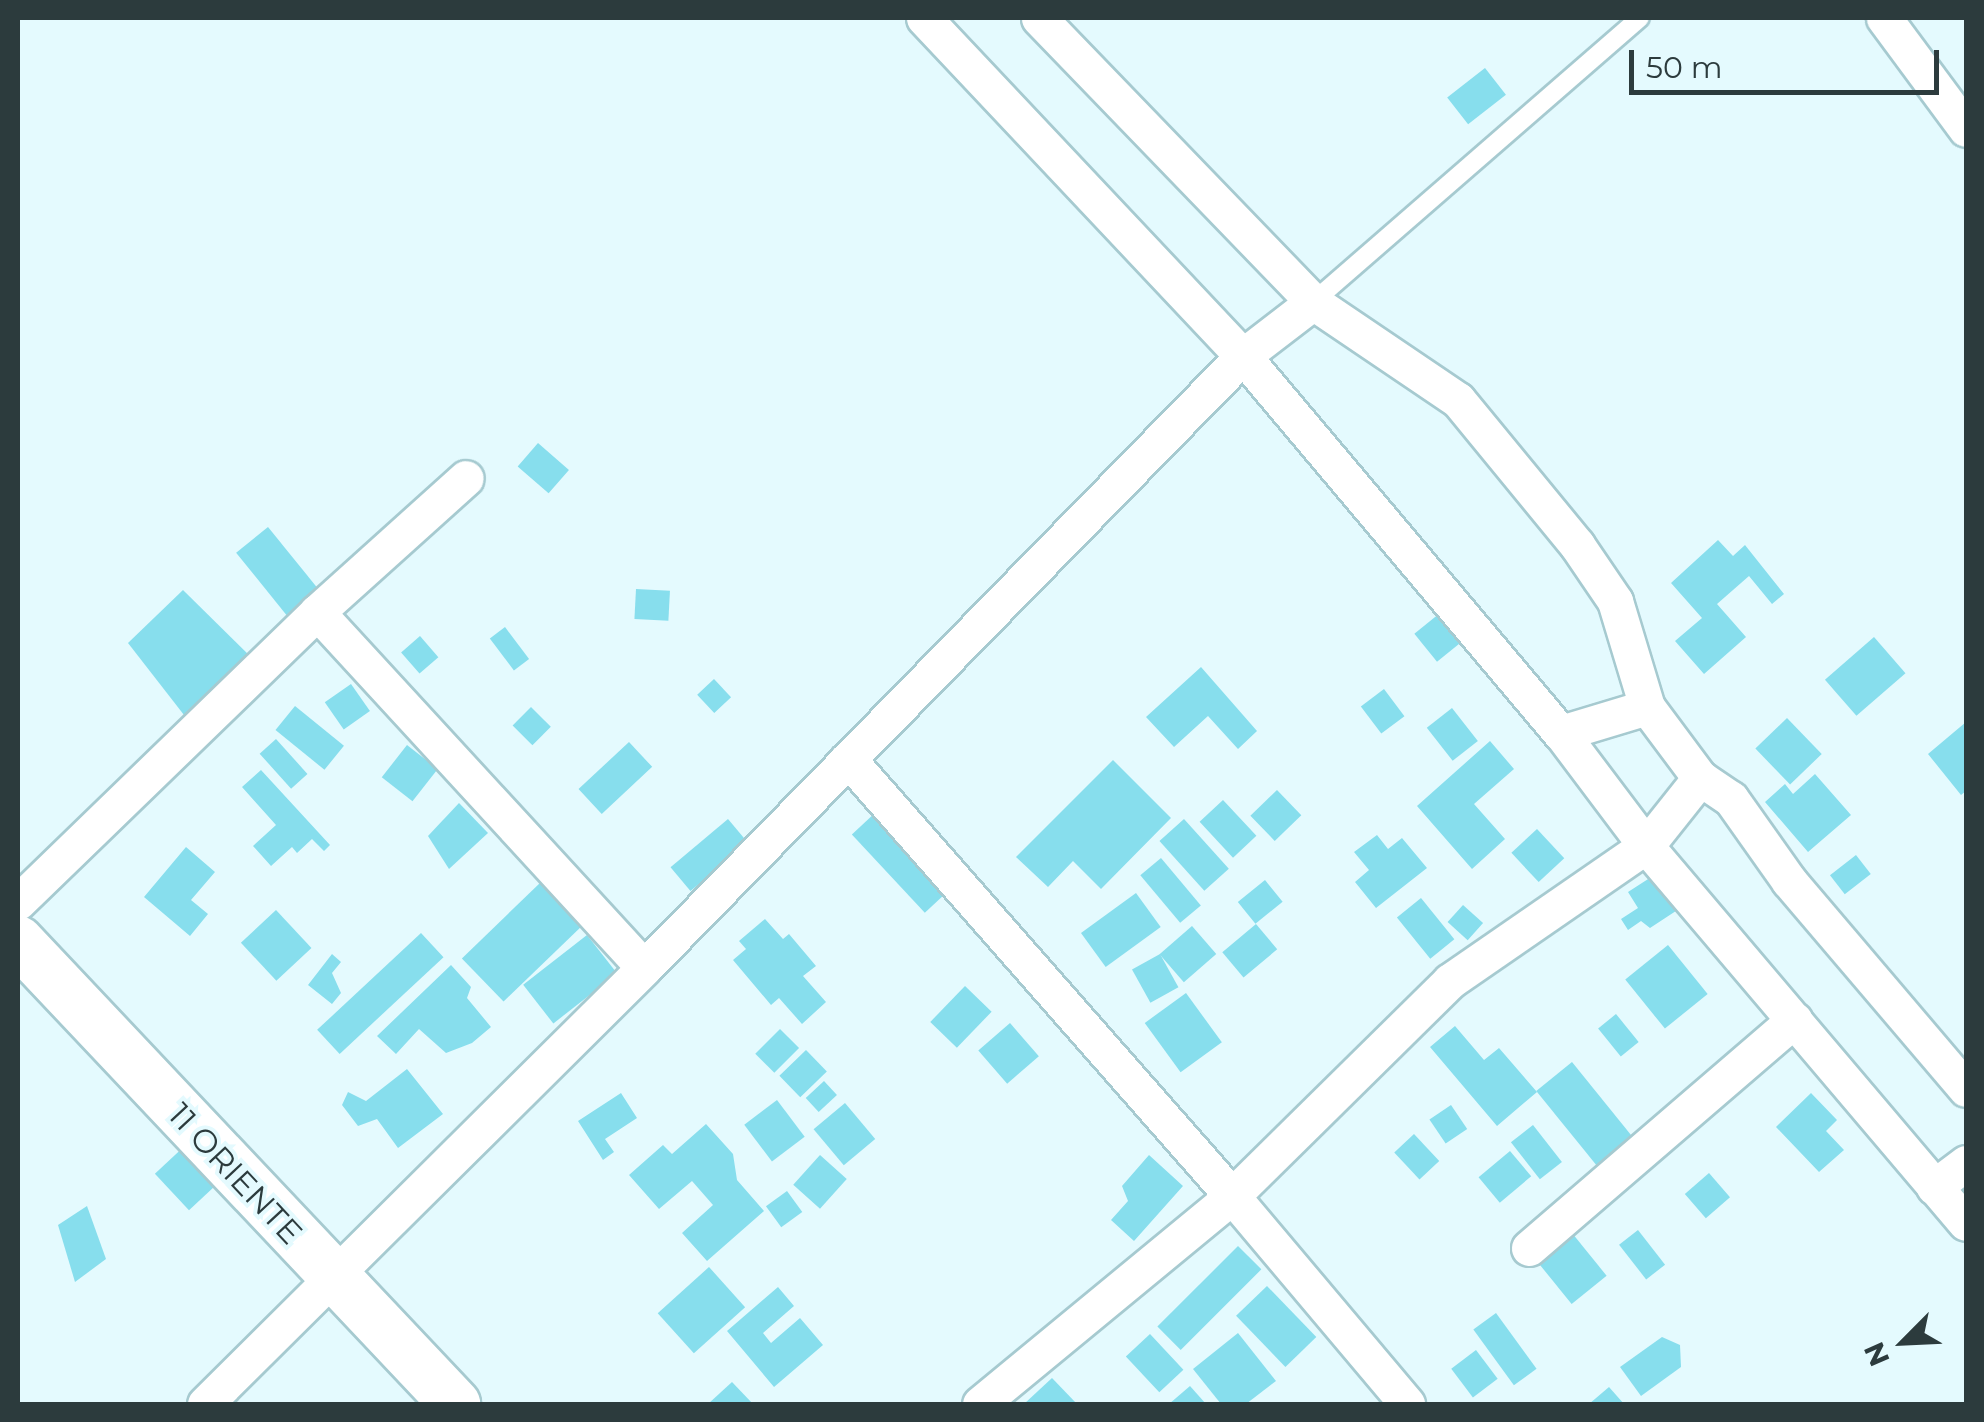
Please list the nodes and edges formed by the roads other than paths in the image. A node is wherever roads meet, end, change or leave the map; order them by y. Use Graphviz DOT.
graph roads {
  1 [pos="924,18"];
  2 [pos="1039,18"];
  3 [pos="1640,18"];
  4 [pos="1884,18"];
  5 [pos="1966,129"];
  6 [pos="1313,302"];
  7 [pos="1243,356"];
  8 [pos="466,478"];
  9 [pos="317,612"];
  10 [pos="1646,706"];
  11 [pos="1561,734"];
  12 [pos="848,759"];
  13 [pos="1700,778"];
  14 [pos="1646,846"];
  15 [pos="18,902"];
  16 [pos="18,941"];
  17 [pos="644,968"];
  18 [pos="1794,1020"];
  19 [pos="1966,1089"];
  20 [pos="1966,1162"];
  21 [pos="1934,1187"];
  22 [pos="1232,1196"];
  23 [pos="1966,1224"];
  24 [pos="1529,1248"];
  25 [pos="332,1278"];
  26 [pos="205,1404"];
  27 [pos="455,1404"];
  28 [pos="980,1404"];
  29 [pos="1406,1404"];
  1 -- 7 [label="street"];
  2 -- 6 [label="street"];
  3 -- 6 [label="lane"];
  4 -- 5 [label="street"];
  6 -- 7 [label="street"];
  6 -- 10 [label="street"];
  7 -- 11 [label="street"];
  7 -- 12 [label="street"];
  8 -- 9 [label="street"];
  9 -- 15 [label="street"];
  9 -- 17 [label="street"];
  10 -- 11 [label="street"];
  10 -- 13 [label="street"];
  11 -- 14 [label="street"];
  12 -- 17 [label="street"];
  12 -- 22 [label="street"];
  13 -- 14 [label="street"];
  13 -- 19 [label="street"];
  14 -- 18 [label="street"];
  14 -- 22 [label="street"];
  16 -- 25 [label="street, 11 ORIENTE"];
  17 -- 25 [label="street"];
  18 -- 21 [label="street"];
  18 -- 24 [label="street"];
  20 -- 21 [label="street"];
  21 -- 23 [label="street"];
  22 -- 28 [label="street"];
  22 -- 29 [label="street"];
  25 -- 26 [label="street"];
  25 -- 27 [label="street, 11 ORIENTE"];
}
